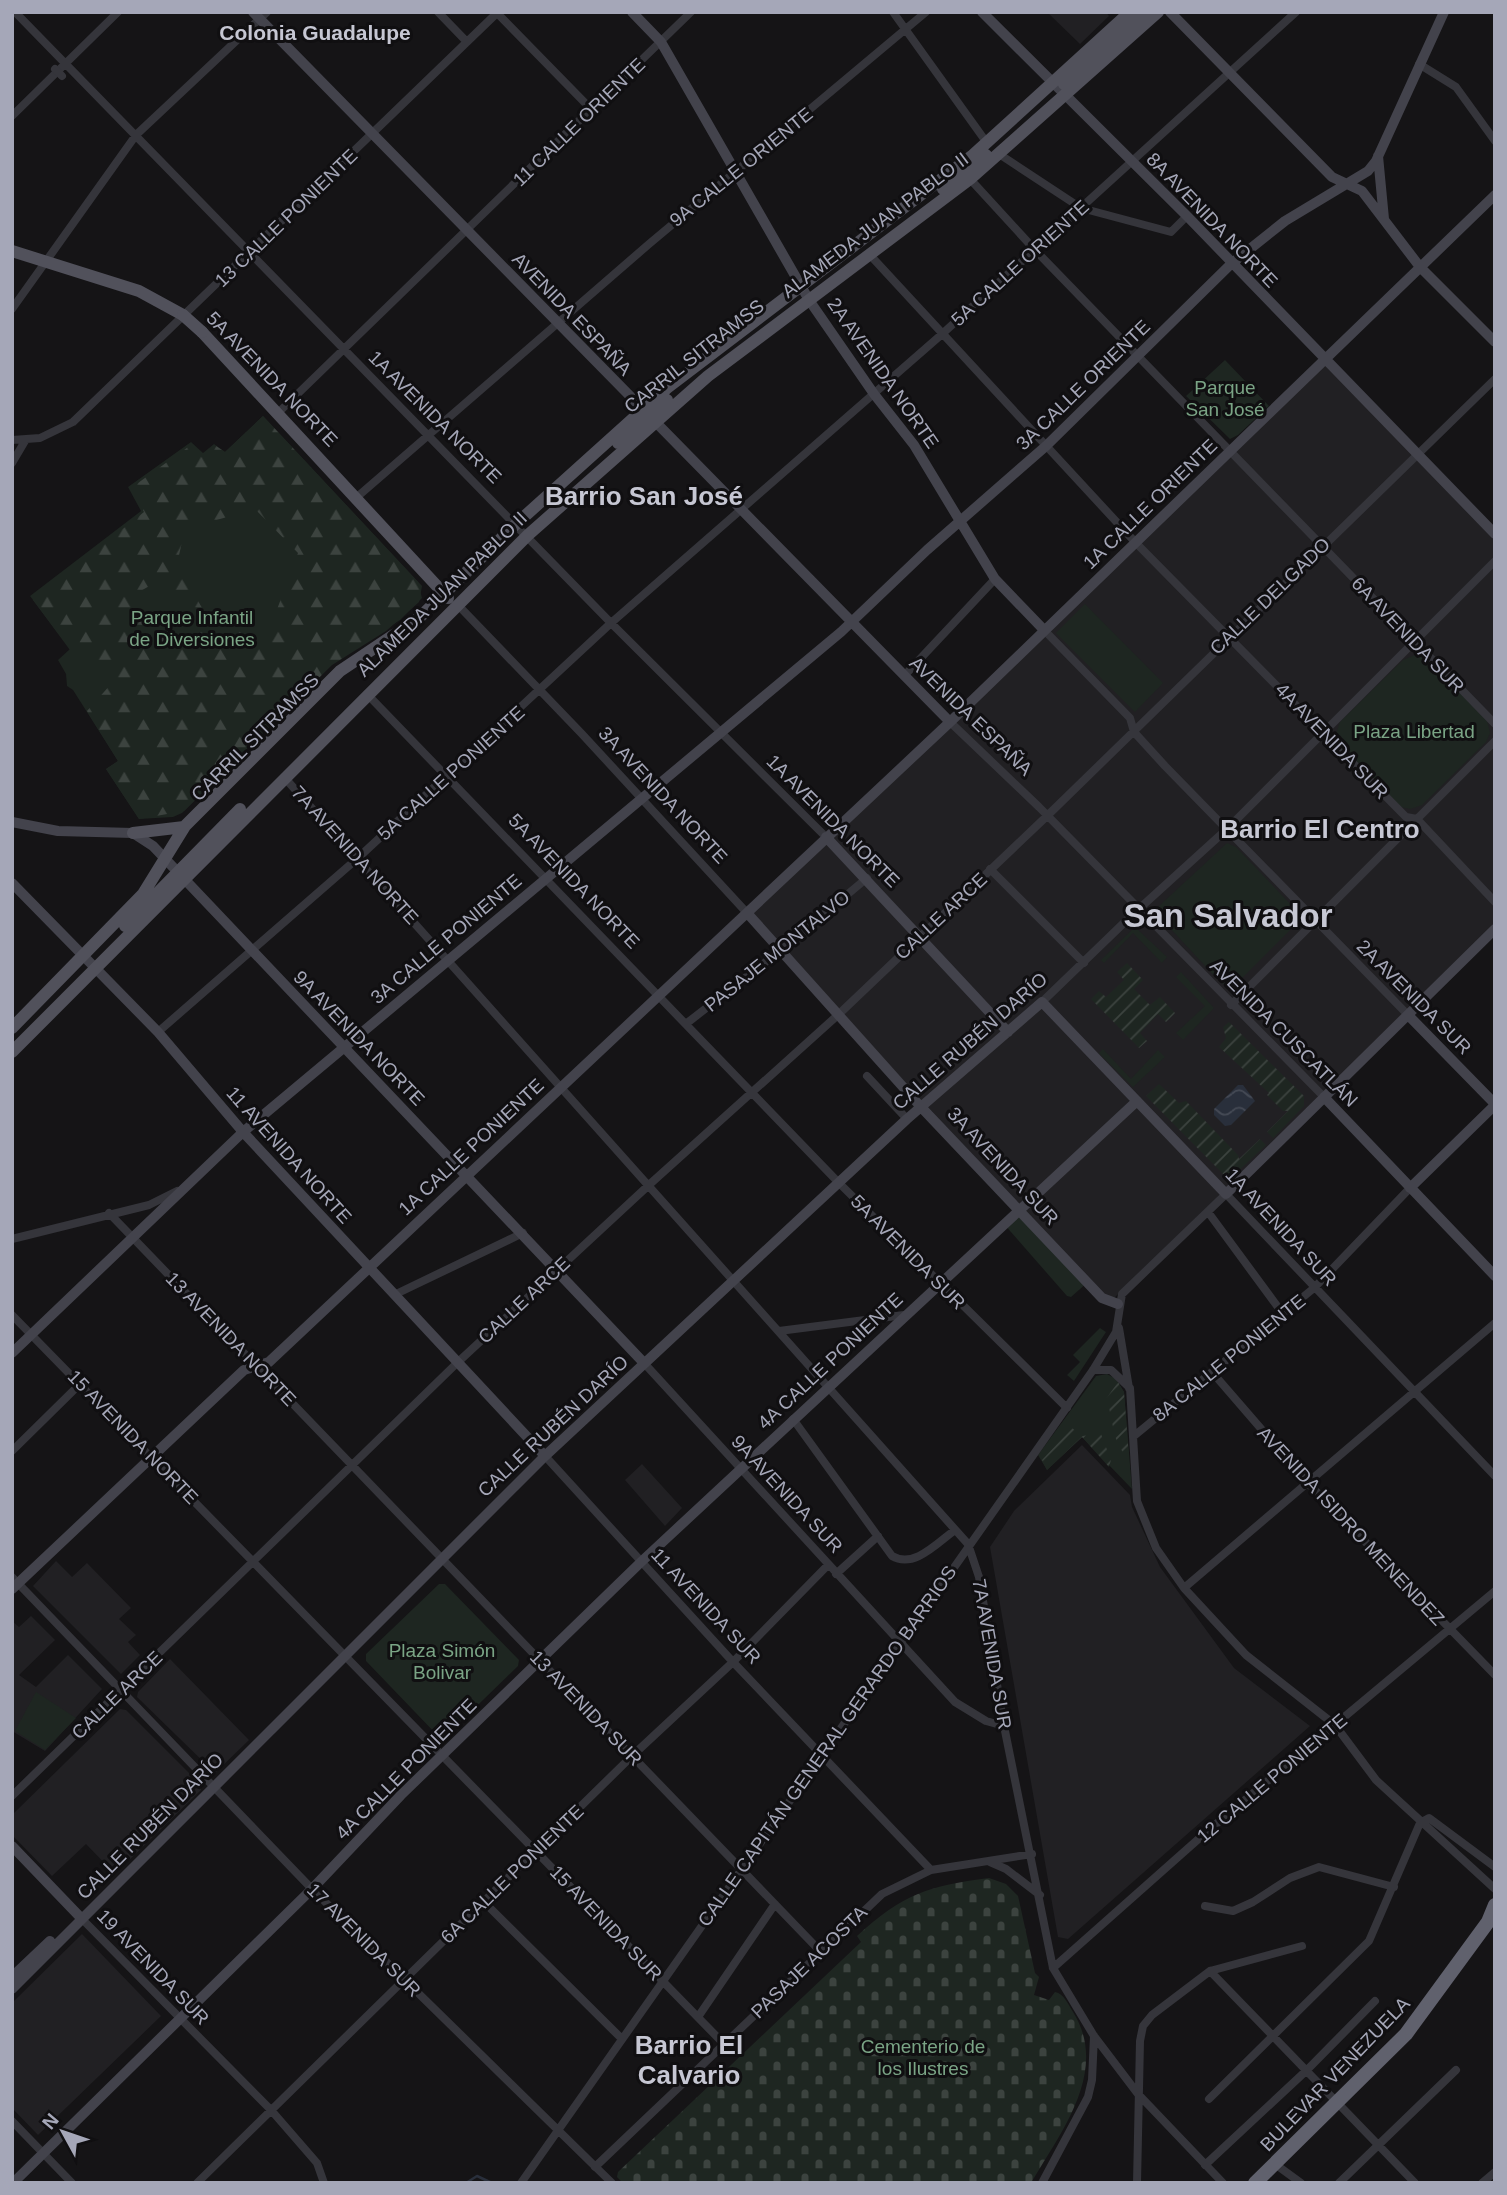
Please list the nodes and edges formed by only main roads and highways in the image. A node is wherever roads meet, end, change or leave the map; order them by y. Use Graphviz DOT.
graph roads {
  1 [pos="632,12"];
  2 [pos="982,12"];
  3 [pos="1146,12"];
  4 [pos="1158,12"];
  5 [pos="1170,12"];
  6 [pos="1442,13"];
  7 [pos="260,14"];
  8 [pos="1134,16"];
  9 [pos="1058,89"];
  10 [pos="1378,156"];
  11 [pos="1347,184"];
  12 [pos="1495,195"];
  13 [pos="1384,219"];
  14 [pos="12,251"];
  15 [pos="1231,264"];
  16 [pos="1420,267"];
  17 [pos="805,293"];
  18 [pos="1495,342"];
  19 [pos="1325,360"];
  20 [pos="647,416"];
  21 [pos="959,522"];
  22 [pos="522,530"];
  23 [pos="1495,534"];
  24 [pos="450,599"];
  25 [pos="851,622"];
  26 [pos="422,629"];
  27 [pos="1044,630"];
  28 [pos="950,722"];
  29 [pos="12,822"];
  30 [pos="184,827"];
  31 [pos="133,833"];
  32 [pos="826,837"];
  33 [pos="174,867"];
  34 [pos="12,883"];
  35 [pos="748,914"];
  36 [pos="1495,929"];
  37 [pos="90,963"];
  38 [pos="1042,1002"];
  39 [pos="839,1014"];
  40 [pos="1408,1015"];
  41 [pos="12,1028"];
  42 [pos="1008,1032"];
  43 [pos="12,1041"];
  44 [pos="343,1048"];
  45 [pos="12,1052"];
  46 [pos="1324,1097"];
  47 [pos="1137,1101"];
  48 [pos="1495,1104"];
  49 [pos="921,1107"];
  50 [pos="243,1132"];
  51 [pos="466,1174"];
  52 [pos="1410,1188"];
  53 [pos="1021,1210"];
  54 [pos="368,1269"];
  55 [pos="557,1269"];
  56 [pos="1495,1276"];
  57 [pos="1118,1304"];
  58 [pos="12,1353"];
  59 [pos="457,1363"];
  60 [pos="644,1363"];
  61 [pos="545,1456"];
  62 [pos="14,1583"];
  63 [pos="12,1846"];
  64 [pos="1495,1905"];
  65 [pos="80,1917"];
  66 [pos="1491,1920"];
  67 [pos="12,1977"];
  68 [pos="12,1989"];
  69 [pos="13,2183"];
  70 [pos="1255,2183"];
  1 -- 17 [label="main road, 2A AVENIDA NORTE"];
  2 -- 9 [label="main road, 8A AVENIDA NORTE"];
  3 -- 8 [label="main road, CARRIL SITRAMSS"];
  4 -- 9 [label="main road, ALAMEDA JUAN PABLO II"];
  5 -- 11 [label="main road"];
  6 -- 10 [label="main road"];
  7 -- 20 [label="main road, AVENIDA ESPAÑA"];
  8 -- 9 [label="main road, CARRIL SITRAMSS"];
  9 -- 15 [label="main road, 8A AVENIDA NORTE"];
  9 -- 17 [label="main road, ALAMEDA JUAN PABLO II"];
  9 -- 17 [label="main road, CARRIL SITRAMSS"];
  9 -- 17 [label="main road, ALAMEDA JUAN PABLO II"];
  10 -- 11 [label="main road, 3A CALLE ORIENTE"];
  10 -- 13 [label="main road"];
  11 -- 13 [label="main road"];
  11 -- 15 [label="main road, 3A CALLE ORIENTE"];
  12 -- 16 [label="main road, 1A CALLE ORIENTE"];
  13 -- 16 [label="main road"];
  14 -- 24 [label="main road, 5A AVENIDA NORTE, bridge"];
  15 -- 19 [label="main road, 8A AVENIDA NORTE"];
  15 -- 21 [label="main road, 3A CALLE ORIENTE"];
  16 -- 18 [label="main road"];
  16 -- 19 [label="main road, 1A CALLE ORIENTE"];
  17 -- 20 [label="main road, CARRIL SITRAMSS"];
  17 -- 21 [label="main road, 2A AVENIDA NORTE"];
  19 -- 23 [label="main road, 8A AVENIDA NORTE"];
  19 -- 27 [label="main road, 1A CALLE ORIENTE"];
  20 -- 22 [label="main road, CARRIL SITRAMSS"];
  20 -- 25 [label="main road, AVENIDA ESPAÑA"];
  21 -- 25 [label="main road, 3A CALLE ORIENTE"];
  21 -- 27 [label="main road, 2A AVENIDA NORTE"];
  22 -- 24 [label="main road, ALAMEDA JUAN PABLO II"];
  24 -- 26 [label="main road, CARRIL SITRAMSS"];
  24 -- 30 [label="main road, ALAMEDA JUAN PABLO II"];
  24 -- 33 [label="main road, ALAMEDA JUAN PABLO II"];
  25 -- 28 [label="main road, AVENIDA ESPAÑA"];
  25 -- 44 [label="main road, 3A CALLE PONIENTE"];
  26 -- 33 [label="main road, CARRIL SITRAMSS"];
  26 -- 33 [label="main road, CARRIL SITRAMSS"];
  27 -- 28 [label="main road, 1A CALLE ORIENTE"];
  28 -- 32 [label="main road, 1A CALLE PONIENTE"];
  29 -- 31 [label="main road"];
  30 -- 31 [label="main road"];
  30 -- 33 [label="main road, ALAMEDA JUAN PABLO II"];
  31 -- 33 [label="main road, 9A AVENIDA NORTE"];
  32 -- 35 [label="main road, 1A CALLE PONIENTE"];
  32 -- 42 [label="main road, 1A AVENIDA NORTE"];
  33 -- 37 [label="main road, ALAMEDA JUAN PABLO II"];
  33 -- 37 [label="main road, CARRIL SITRAMSS"];
  33 -- 37 [label="main road, ALAMEDA JUAN PABLO II"];
  33 -- 44 [label="main road, 9A AVENIDA NORTE"];
  34 -- 37 [label="main road, 11 AVENIDA NORTE"];
  35 -- 39 [label="main road, 3A AVENIDA NORTE"];
  35 -- 51 [label="main road, 1A CALLE PONIENTE"];
  36 -- 40 [label="main road"];
  37 -- 41 [label="main road, ALAMEDA JUAN PABLO II"];
  37 -- 43 [label="main road, CARRIL SITRAMSS"];
  37 -- 45 [label="main road, ALAMEDA JUAN PABLO II"];
  37 -- 50 [label="main road, 11 AVENIDA NORTE"];
  38 -- 42 [label="main road, CALLE RUBÉN DARÍO"];
  38 -- 47 [label="main road, 1A AVENIDA SUR"];
  39 -- 49 [label="main road, 3A AVENIDA SUR"];
  40 -- 46 [label="main road"];
  40 -- 48 [label="main road, 2A AVENIDA SUR"];
  42 -- 49 [label="main road, CALLE RUBÉN DARÍO"];
  44 -- 50 [label="main road, 3A CALLE PONIENTE"];
  44 -- 51 [label="main road, 9A AVENIDA NORTE"];
  46 -- 47 [label="main road, 1A AVENIDA SUR"];
  46 -- 52 [label="main road, AVENIDA CUSCATLÁN"];
  47 -- 53 [label="main road, 4A CALLE PONIENTE"];
  48 -- 52 [label="main road"];
  49 -- 53 [label="main road, 3A AVENIDA SUR"];
  49 -- 60 [label="main road, CALLE RUBÉN DARÍO"];
  50 -- 54 [label="main road, 11 AVENIDA NORTE"];
  50 -- 58 [label="main road, 3A CALLE PONIENTE"];
  51 -- 54 [label="main road, 1A CALLE PONIENTE"];
  51 -- 55 [label="main road, 9A AVENIDA NORTE"];
  52 -- 56 [label="main road, AVENIDA CUSCATLÁN"];
  53 -- 57 [label="main road, 3A AVENIDA SUR"];
  53 -- 69 [label="main road, 4A CALLE PONIENTE"];
  54 -- 59 [label="main road, 11 AVENIDA NORTE"];
  54 -- 62 [label="main road, 1A CALLE PONIENTE"];
  55 -- 60 [label="main road, 9A AVENIDA SUR"];
  59 -- 61 [label="main road, 11 AVENIDA SUR"];
  60 -- 61 [label="main road, CALLE RUBÉN DARÍO"];
  61 -- 65 [label="main road, CALLE RUBÉN DARÍO"];
  63 -- 65 [label="main road, 19 AVENIDA SUR"];
  64 -- 66 [label="highway, BULEVAR VENEZUELA"];
  65 -- 67 [label="main road, CALLE RUBÉN DARÍO"];
  65 -- 68 [label="main road, CALLE RUBÉN DARÍO"];
  66 -- 70 [label="highway, BULEVAR VENEZUELA"];
}
